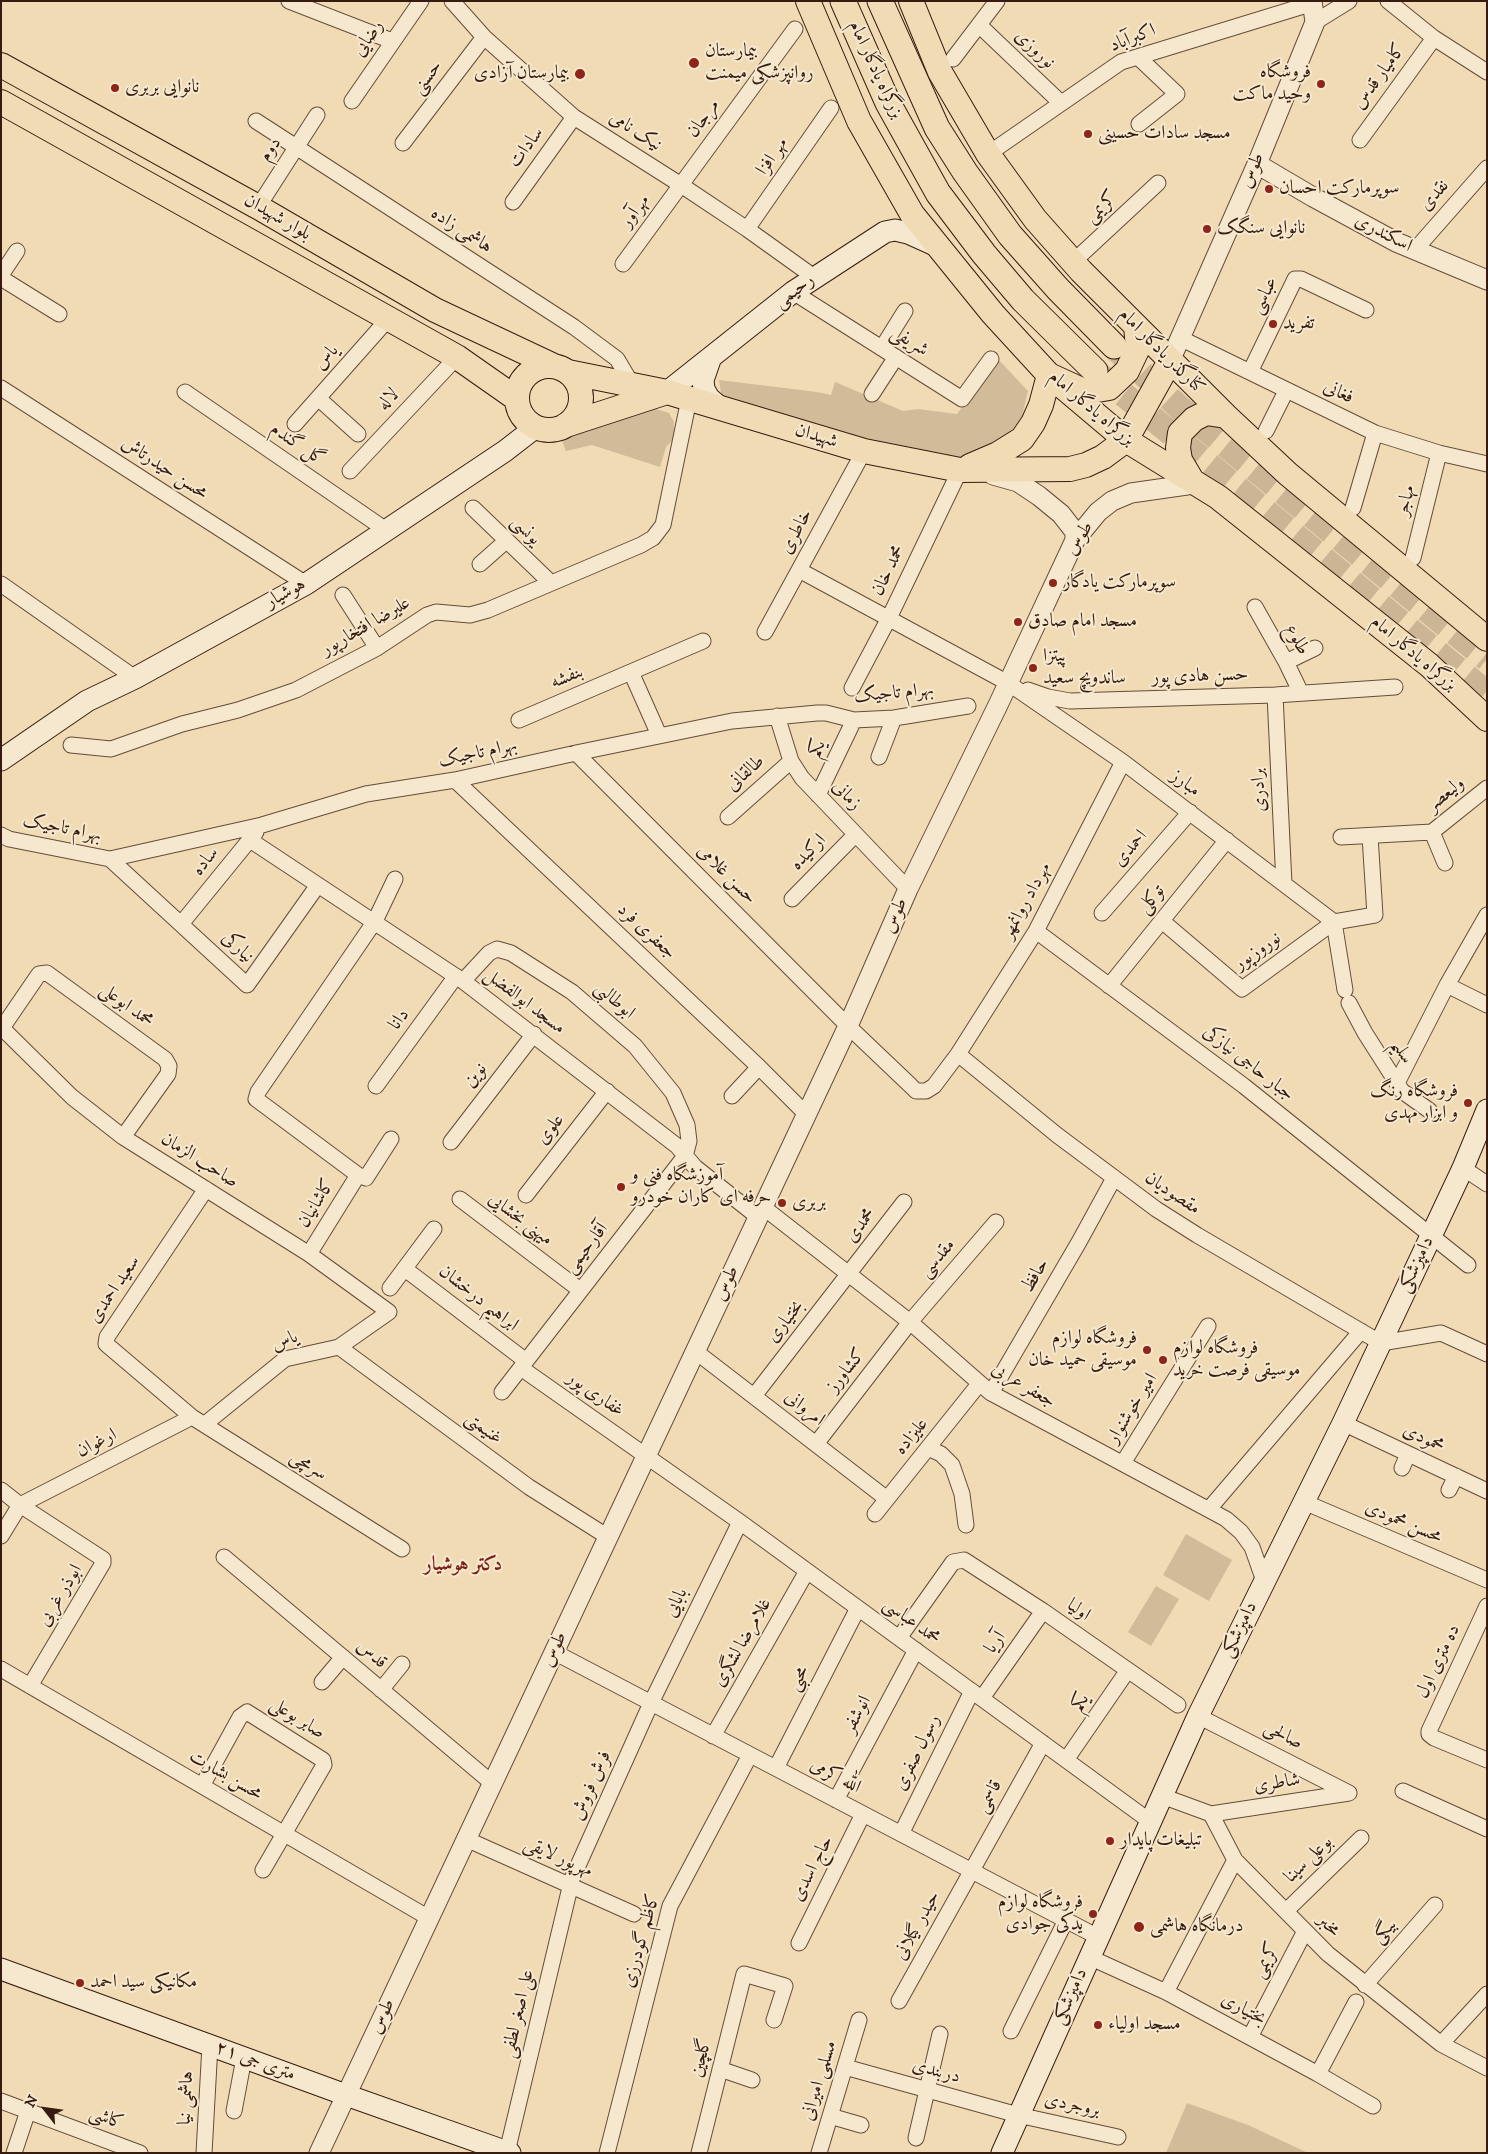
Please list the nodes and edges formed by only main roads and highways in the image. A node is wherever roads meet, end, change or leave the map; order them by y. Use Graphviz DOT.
graph roads {
  1 [pos="808,1"];
  2 [pos="843,1"];
  3 [pos="880,1"];
  4 [pos="911,1"];
  5 [pos="1,65"];
  6 [pos="1,102"];
  7 [pos="937,246"];
  8 [pos="1136,326"];
  9 [pos="1114,346"];
  10 [pos="711,357"];
  11 [pos="1170,361"];
  12 [pos="561,369"];
  13 [pos="1095,372"];
  14 [pos="1049,375"];
  15 [pos="667,392"];
  16 [pos="517,399"];
  17 [pos="722,409"];
  18 [pos="1226,416"];
  19 [pos="566,425"];
  20 [pos="536,427"];
  21 [pos="1126,440"];
  22 [pos="1070,468"];
  23 [pos="960,470"];
  24 [pos="1194,484"];
  25 [pos="1487,639"];
  26 [pos="1487,718"];
  27 [pos="24,742"];
  28 [pos="1,754"];
  29 [pos="1,760"];
  30 [pos="1486,1116"];
  31 [pos="1,1969"];
  32 [pos="509,2152"];
  33 [pos="1002,2153"];
  1 -- 7 [label="main road, بزرگراه یادگار امام"];
  2 -- 13 [label="highway, بزرگراه یادگار امام"];
  3 -- 9 [label="highway, بزرگراه یادگار امام"];
  4 -- 8 [label="main road, کنارگذر یادگار امام"];
  5 -- 12 [label="main road, بلوار شهیدان"];
  6 -- 16 [label="main road, بلوار شهیدان"];
  7 -- 10 [label="main road, رحیمی"];
  7 -- 14 [label="main road, بزرگراه یادگار امام"];
  8 -- 11 [label="main road, کنارگذر یادگار امام"];
  8 -- 14 [label="main road"];
  10 -- 15 [label="main road, رحیمی"];
  10 -- 17 [label="main road"];
  11 -- 18 [label="main road, کنارگذر یادگار امام"];
  11 -- 21 [label="main road, طوس"];
  12 -- 15 [label="main road, شهیدان"];
  12 -- 16 [label="main road"];
  12 -- 19 [label="main road"];
  14 -- 21 [label="main road, بزرگراه یادگار امام"];
  14 -- 23 [label="main road"];
  15 -- 17 [label="main road, شهیدان"];
  15 -- 19 [label="main road"];
  16 -- 20 [label="main road"];
  17 -- 23 [label="main road, شهیدان"];
  18 -- 24 [label="main road"];
  18 -- 25 [label="main road, کنارگذر یادگار امام"];
  19 -- 20 [label="main road"];
  20 -- 27 [label="main road, هوشیار"];
  21 -- 22 [label="main road, طوس"];
  21 -- 24 [label="main road, بزرگراه یادگار امام"];
  22 -- 23 [label="main road, شهیدان"];
  24 -- 26 [label="main road, بزرگراه یادگار امام"];
  27 -- 28 [label="main road, هوشیار"];
  27 -- 29 [label="main road, هوشیار"];
  30 -- 33 [label="main road, دامپزشکی"];
  31 -- 32 [label="main road, ۲۱ متری جی"];
}
